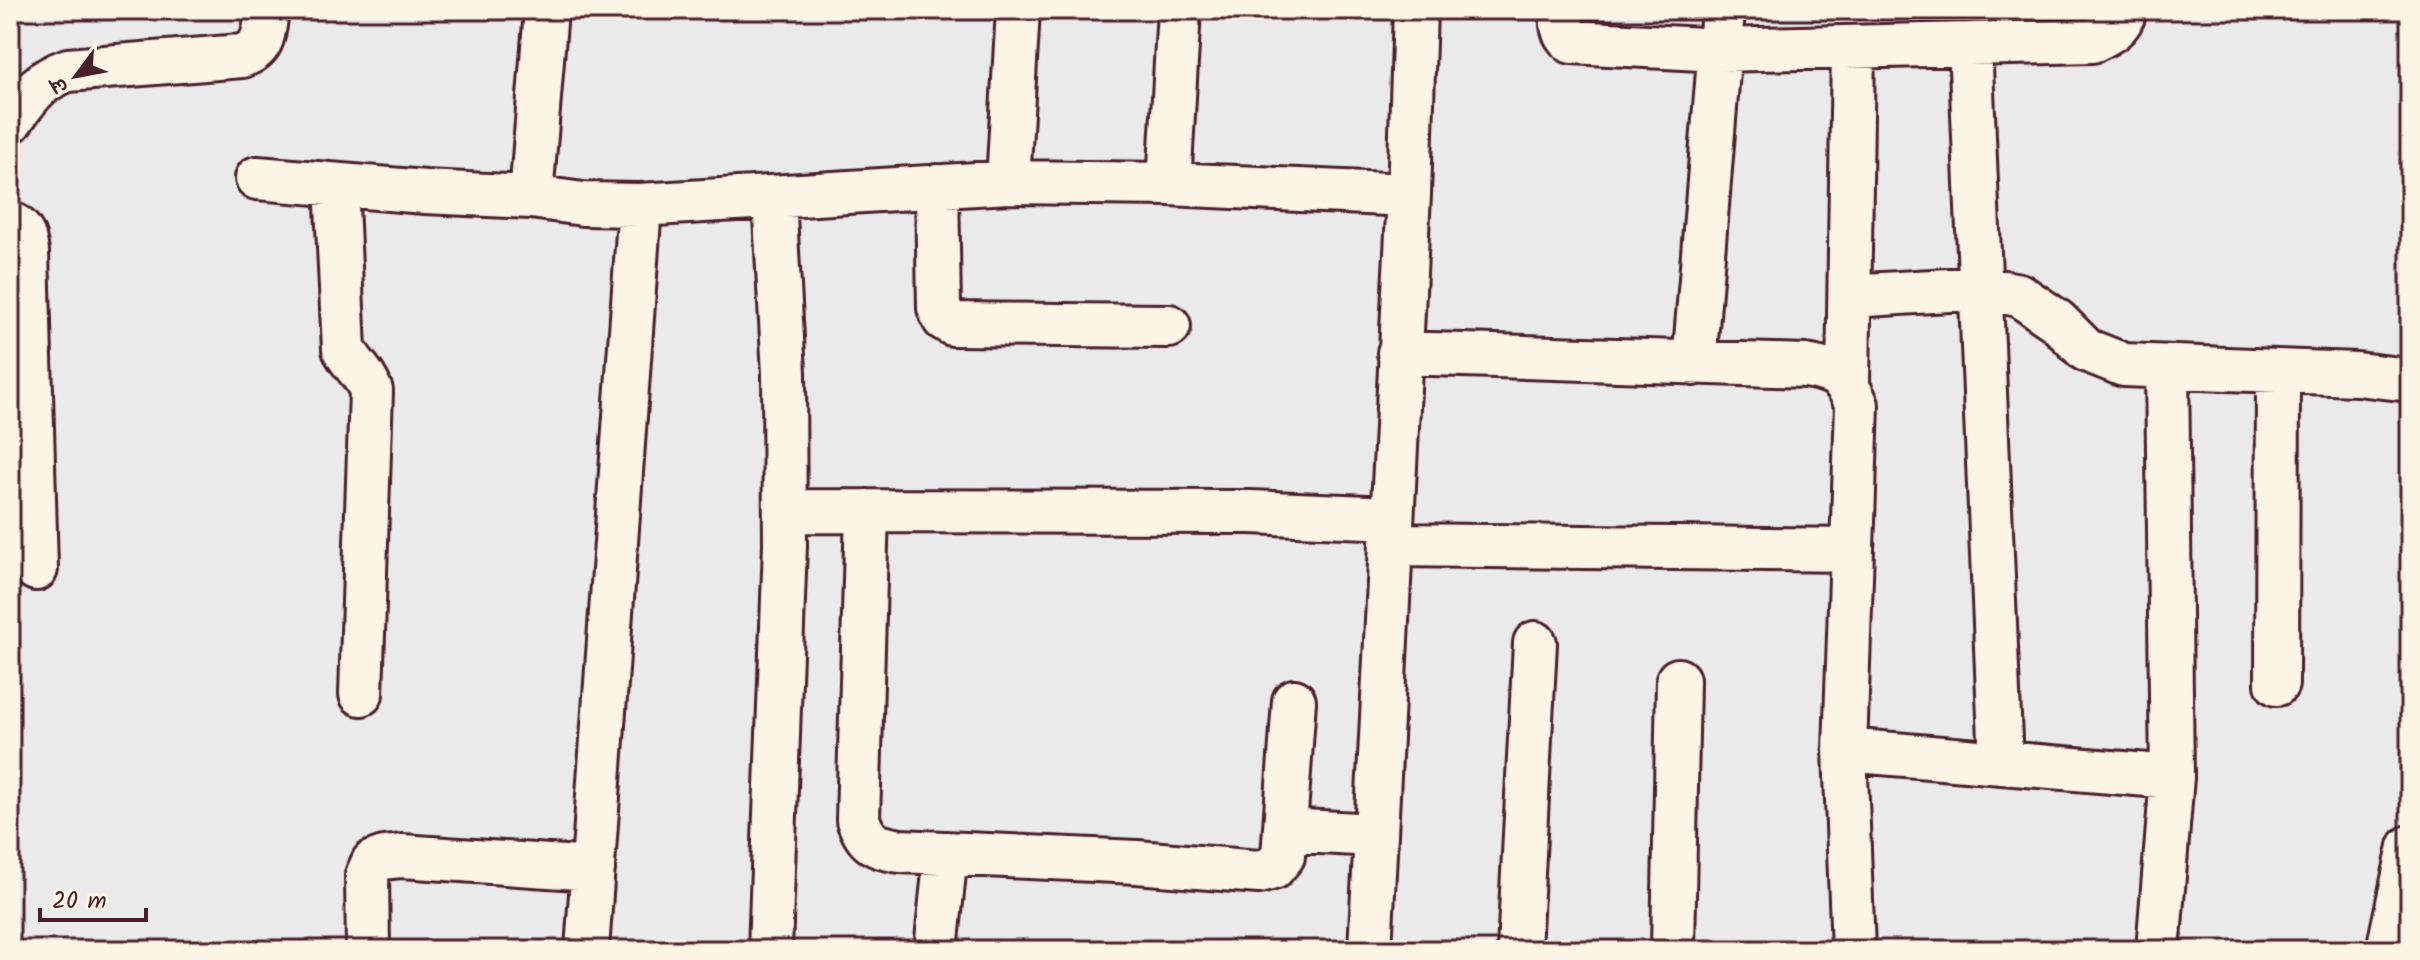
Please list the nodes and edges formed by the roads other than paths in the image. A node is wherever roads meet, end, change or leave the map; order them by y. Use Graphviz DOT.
graph roads {
  1 [pos="267,10"];
  2 [pos="546,10"];
  3 [pos="1018,10"];
  4 [pos="1179,10"];
  5 [pos="1415,10"];
  6 [pos="1562,10"];
  7 [pos="2125,10"];
  8 [pos="1721,30"];
  9 [pos="1970,44"];
  10 [pos="1853,47"];
  11 [pos="10,122"];
  12 [pos="257,178"];
  13 [pos="1008,182"];
  14 [pos="1169,184"];
  15 [pos="336,185"];
  16 [pos="937,186"];
  17 [pos="1409,195"];
  18 [pos="531,197"];
  19 [pos="774,199"];
  20 [pos="640,205"];
  21 [pos="10,223"];
  22 [pos="1982,288"];
  23 [pos="1850,296"];
  24 [pos="1169,326"];
  25 [pos="1399,353"];
  26 [pos="1694,364"];
  27 [pos="2167,368"];
  28 [pos="2278,372"];
  29 [pos="2410,380"];
  30 [pos="1848,384"];
  31 [pos="785,511"];
  32 [pos="867,511"];
  33 [pos="1392,531"];
  34 [pos="1852,550"];
  35 [pos="36,569"];
  36 [pos="1535,643"];
  37 [pos="1678,680"];
  38 [pos="2277,684"];
  39 [pos="361,694"];
  40 [pos="1294,701"];
  41 [pos="1845,750"];
  42 [pos="2001,763"];
  43 [pos="2172,777"];
  44 [pos="1285,830"];
  45 [pos="1374,835"];
  46 [pos="2410,847"];
  47 [pos="946,853"];
  48 [pos="593,869"];
  49 [pos="368,950"];
  50 [pos="587,950"];
  51 [pos="770,950"];
  52 [pos="936,950"];
  53 [pos="1370,950"];
  54 [pos="1519,950"];
  55 [pos="1673,950"];
  56 [pos="1853,950"];
  57 [pos="2158,950"];
  58 [pos="2388,950"];
  1 -- 11 [label="street"];
  2 -- 18 [label="street"];
  3 -- 13 [label="street"];
  4 -- 14 [label="street"];
  5 -- 17 [label="street"];
  6 -- 8 [label="street"];
  7 -- 9 [label="street"];
  8 -- 10 [label="street"];
  8 -- 26 [label="street"];
  9 -- 10 [label="street"];
  9 -- 22 [label="street"];
  10 -- 23 [label="street"];
  12 -- 15 [label="street"];
  13 -- 14 [label="street"];
  13 -- 16 [label="street"];
  14 -- 17 [label="street"];
  15 -- 18 [label="street"];
  15 -- 39 [label="street"];
  16 -- 19 [label="street"];
  16 -- 24 [label="street"];
  17 -- 25 [label="street"];
  18 -- 20 [label="street"];
  19 -- 20 [label="street"];
  19 -- 31 [label="street"];
  20 -- 48 [label="street"];
  21 -- 35 [label="street"];
  22 -- 23 [label="street"];
  22 -- 27 [label="street"];
  22 -- 42 [label="street"];
  23 -- 30 [label="street"];
  25 -- 26 [label="street"];
  25 -- 33 [label="street"];
  26 -- 30 [label="street"];
  27 -- 28 [label="street"];
  27 -- 43 [label="street"];
  28 -- 29 [label="street"];
  28 -- 38 [label="street"];
  30 -- 34 [label="street"];
  31 -- 32 [label="street"];
  31 -- 51 [label="street"];
  32 -- 33 [label="street"];
  32 -- 47 [label="street"];
  33 -- 34 [label="street"];
  33 -- 45 [label="street"];
  34 -- 41 [label="street"];
  36 -- 54 [label="street"];
  37 -- 55 [label="street"];
  40 -- 44 [label="street"];
  41 -- 42 [label="street"];
  41 -- 56 [label="street"];
  42 -- 43 [label="street"];
  43 -- 57 [label="street"];
  44 -- 45 [label="street"];
  44 -- 47 [label="street"];
  45 -- 53 [label="street"];
  46 -- 58 [label="street"];
  47 -- 52 [label="street"];
  48 -- 49 [label="street"];
  48 -- 50 [label="street"];
}
